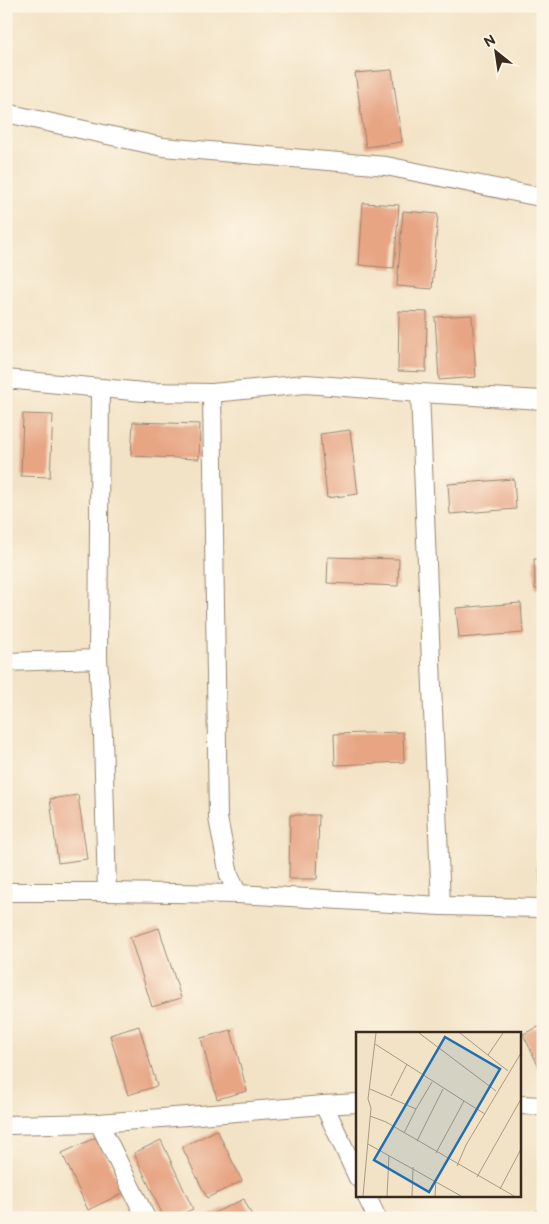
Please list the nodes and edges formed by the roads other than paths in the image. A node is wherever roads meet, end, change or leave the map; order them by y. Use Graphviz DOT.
graph roads {
  1 [pos="6,113"];
  2 [pos="543,195"];
  3 [pos="6,379"];
  4 [pos="100,388"];
  5 [pos="420,393"];
  6 [pos="212,394"];
  7 [pos="543,400"];
  8 [pos="98,659"];
  9 [pos="6,662"];
  10 [pos="6,892"];
  11 [pos="107,892"];
  12 [pos="238,894"];
  13 [pos="441,906"];
  14 [pos="543,908"];
  15 [pos="356,1103"];
  16 [pos="324,1105"];
  17 [pos="522,1106"];
  18 [pos="543,1106"];
  19 [pos="99,1123"];
  20 [pos="6,1125"];
  21 [pos="356,1174"];
  22 [pos="366,1196"];
  23 [pos="146,1218"];
  24 [pos="377,1218"];
  1 -- 2 [label="street"];
  3 -- 4 [label="street"];
  4 -- 6 [label="street"];
  4 -- 8 [label="street"];
  5 -- 6 [label="street"];
  5 -- 7 [label="street"];
  5 -- 13 [label="street"];
  6 -- 12 [label="street"];
  8 -- 9 [label="street"];
  8 -- 11 [label="street"];
  10 -- 11 [label="street"];
  11 -- 12 [label="street"];
  12 -- 13 [label="street"];
  13 -- 14 [label="street"];
  15 -- 16 [label="street"];
  16 -- 19 [label="street"];
  16 -- 21 [label="street"];
  17 -- 18 [label="street"];
  19 -- 20 [label="street"];
  19 -- 23 [label="street"];
  22 -- 24 [label="street"];
}
